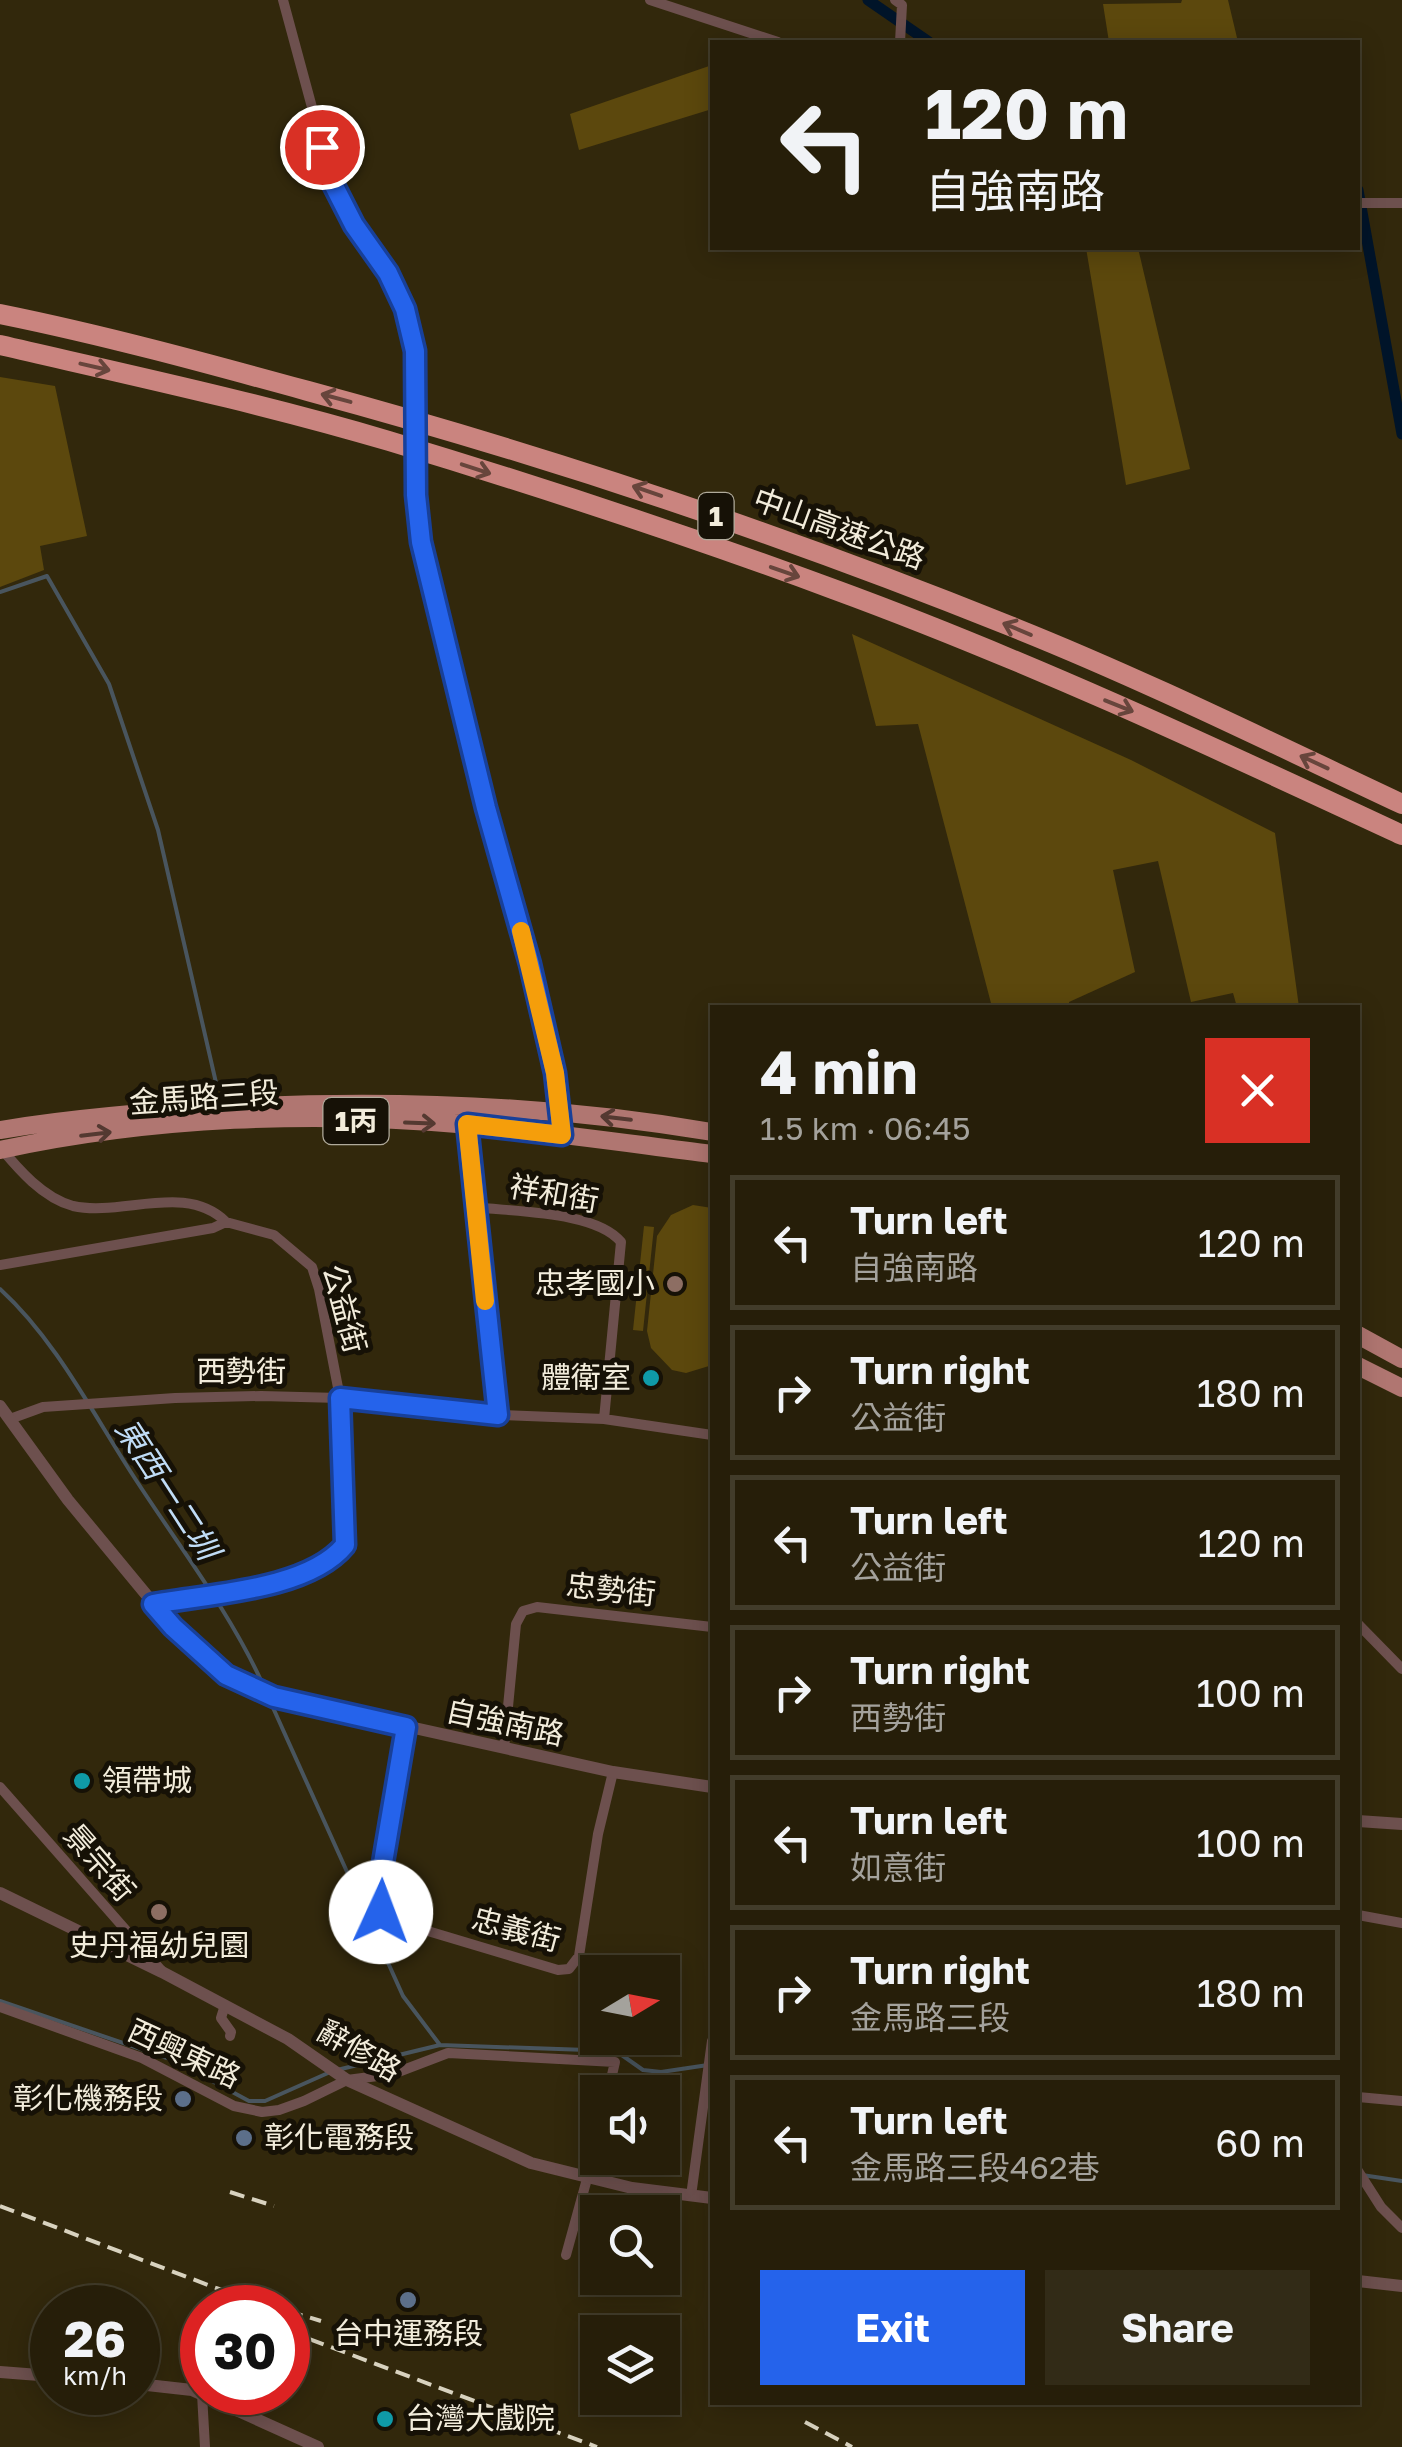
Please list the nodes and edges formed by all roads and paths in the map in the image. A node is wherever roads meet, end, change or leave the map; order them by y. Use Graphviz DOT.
graph roads {
  1 [pos="283,0"];
  2 [pos="650,0"];
  3 [pos="895,0"];
  4 [pos="772,40"];
  5 [pos="900,40"];
  6 [pos="1360,203"];
  7 [pos="1402,204"];
  8 [pos="0,314"];
  9 [pos="0,345"];
  10 [pos="1402,804"];
  11 [pos="1402,835"];
  12 [pos="468,1104"];
  13 [pos="560,1111"];
  14 [pos="269,1113"];
  15 [pos="467,1124"];
  16 [pos="710,1132"];
  17 [pos="562,1135"];
  18 [pos="0,1144"];
  19 [pos="710,1154"];
  20 [pos="474,1206"];
  21 [pos="226,1222"];
  22 [pos="0,1265"];
  23 [pos="1360,1336"];
  24 [pos="1402,1359"];
  25 [pos="1360,1367"];
  26 [pos="1402,1388"];
  27 [pos="340,1398"];
  28 [pos="4,1415"];
  29 [pos="498,1415"];
  30 [pos="604,1419"];
  31 [pos="710,1435"];
  32 [pos="153,1604"];
  33 [pos="1360,1626"];
  34 [pos="710,1627"];
  35 [pos="1402,1669"];
  36 [pos="406,1727"];
  37 [pos="504,1748"];
  38 [pos="613,1772"];
  39 [pos="0,1786"];
  40 [pos="710,1786"];
  41 [pos="1360,1821"];
  42 [pos="1402,1824"];
  43 [pos="0,1893"];
  44 [pos="1360,1915"];
  45 [pos="1402,1922"];
  46 [pos="162,1972"];
  47 [pos="225,2005"];
  48 [pos="0,2007"];
  49 [pos="230,2036"];
  50 [pos="710,2057"];
  51 [pos="339,2074"];
  52 [pos="612,2075"];
  53 [pos="1360,2097"];
  54 [pos="1402,2101"];
  55 [pos="591,2175"];
  56 [pos="1360,2175"];
  57 [pos="590,2179"];
  58 [pos="692,2196"];
  59 [pos="710,2198"];
  60 [pos="1402,2228"];
  61 [pos="566,2255"];
  62 [pos="1360,2281"];
  63 [pos="1402,2286"];
  64 [pos="0,2372"];
  65 [pos="30,2374"];
  66 [pos="203,2415"];
  67 [pos="248,2415"];
  68 [pos="205,2447"];
  69 [pos="318,2447"];
  1 -- 13 [label="street, bridge"];
  2 -- 4 [label="street"];
  3 -- 5 [label="street"];
  6 -- 7 [label="street"];
  10 -- 8 [label="highway, 中山高速公路 / 1, one-way"];
  9 -- 11 [label="highway, 中山高速公路 / 1, one-way"];
  12 -- 13 [label="main road, 金馬路三段 / 1丙"];
  12 -- 14 [label="main road, 金馬路三段 / 1丙"];
  12 -- 15 [label="street"];
  16 -- 13 [label="main road, 金馬路三段 / 1丙, one-way"];
  13 -- 17 [label="street"];
  14 -- 15 [label="main road, 金馬路三段 / 1丙, one-way"];
  14 -- 18 [label="main road, 金馬路三段 / 1丙"];
  15 -- 17 [label="main road, 金馬路三段 / 1丙"];
  15 -- 20 [label="street"];
  17 -- 19 [label="main road, 金馬路三段 / 1丙"];
  18 -- 21 [label="street"];
  20 -- 29 [label="street"];
  20 -- 30 [label="street, 祥和街"];
  21 -- 22 [label="street, 公益街"];
  21 -- 27 [label="street, 公益街"];
  23 -- 24 [label="main road"];
  25 -- 26 [label="main road"];
  27 -- 28 [label="street, 西勢街"];
  27 -- 29 [label="street, 西勢街"];
  27 -- 32 [label="street, 公益街"];
  28 -- 32 [label="street, 自強南路"];
  29 -- 30 [label="street, 西勢街"];
  30 -- 31 [label="street, 西勢街"];
  32 -- 36 [label="street, 自強南路"];
  33 -- 35 [label="street"];
  34 -- 37 [label="street, 忠勢街"];
  36 -- 37 [label="street, 自強南路"];
  36 -- 38 [label="street, 忠義街"];
  37 -- 38 [label="street, 自強南路"];
  38 -- 40 [label="street, 自強南路"];
  39 -- 46 [label="street, 景宗街"];
  41 -- 42 [label="street"];
  43 -- 46 [label="street, 辭修路"];
  44 -- 45 [label="street"];
  46 -- 47 [label="street, 辭修路"];
  47 -- 49 [label="street"];
  47 -- 51 [label="street, 辭修路"];
  48 -- 51 [label="street, 西興東路"];
  50 -- 58 [label="street"];
  51 -- 52 [label="street, 西興東路"];
  51 -- 57 [label="street, 辭修路"];
  53 -- 54 [label="street"];
  55 -- 57 [label="street"];
  56 -- 60 [label="street"];
  57 -- 58 [label="street, 辭修路"];
  57 -- 61 [label="street"];
  58 -- 59 [label="street, 辭修路"];
  62 -- 63 [label="street"];
  64 -- 65 [label="street"];
  66 -- 68 [label="street"];
  67 -- 69 [label="street"];
}
